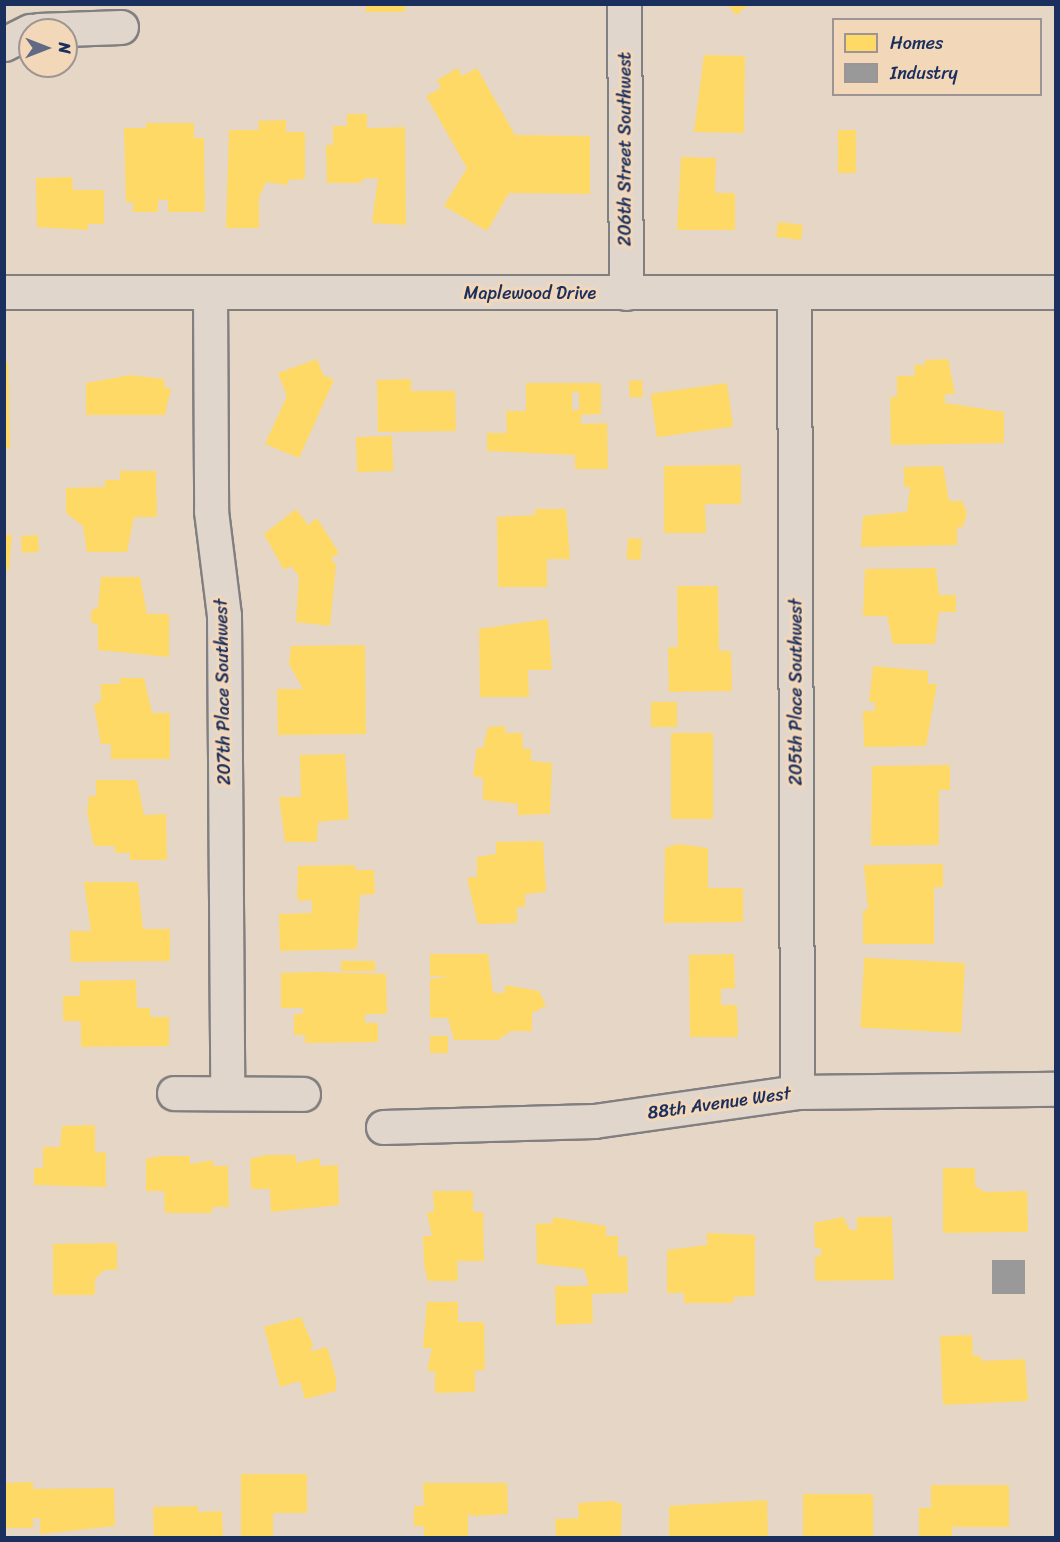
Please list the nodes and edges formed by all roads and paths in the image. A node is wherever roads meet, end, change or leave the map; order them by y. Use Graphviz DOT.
graph roads {
  1 [pos="624,4"];
  2 [pos="121,27"];
  3 [pos="78,29"];
  4 [pos="18,37"];
  5 [pos="4,44"];
  6 [pos="4,292"];
  7 [pos="210,292"];
  8 [pos="1056,292"];
  9 [pos="626,293"];
  10 [pos="794,293"];
  11 [pos="1056,1089"];
  12 [pos="797,1092"];
  13 [pos="174,1094"];
  14 [pos="227,1094"];
  15 [pos="303,1094"];
  16 [pos="382,1127"];
  1 -- 9 [label="street, 206th Street Southwest"];
  2 -- 3 [label="street"];
  4 -- 5 [label="street"];
  6 -- 7 [label="street, Maplewood Drive"];
  7 -- 9 [label="street, Maplewood Drive"];
  7 -- 14 [label="street, 207th Place Southwest"];
  8 -- 10 [label="street, Maplewood Drive"];
  9 -- 10 [label="street, Maplewood Drive"];
  10 -- 12 [label="street, 205th Place Southwest"];
  11 -- 12 [label="street, 88th Avenue West"];
  12 -- 16 [label="street, 88th Avenue West"];
  13 -- 14 [label="street"];
  14 -- 15 [label="street"];
}
